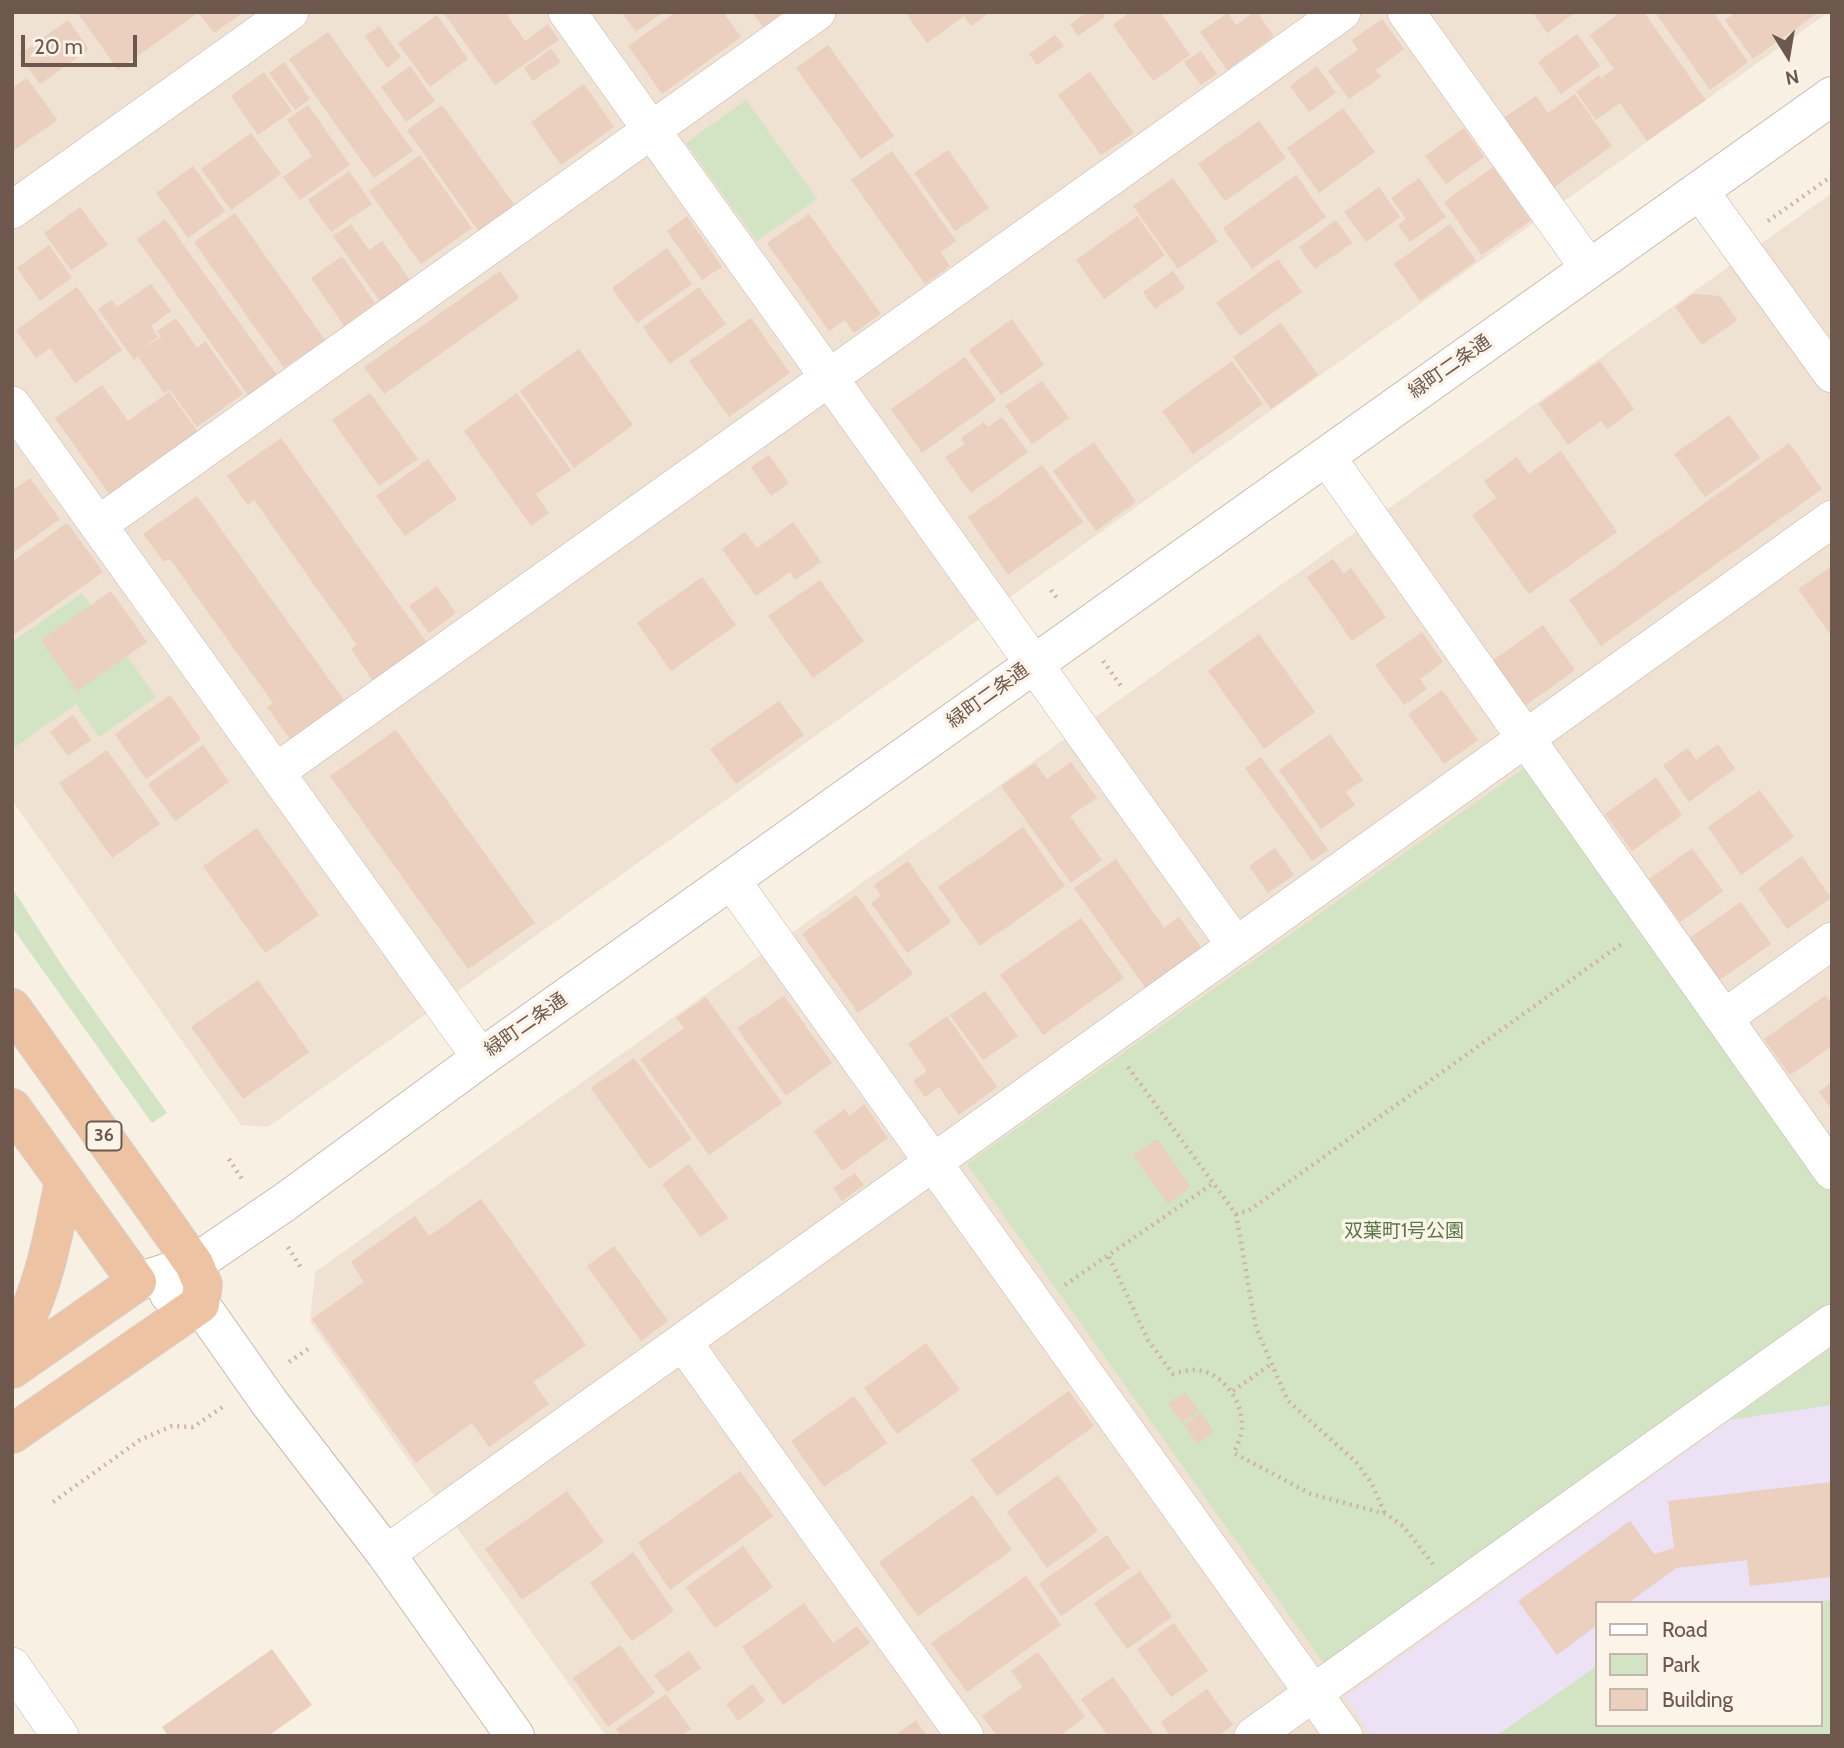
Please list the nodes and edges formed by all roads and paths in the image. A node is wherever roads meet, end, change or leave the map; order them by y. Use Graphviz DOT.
graph roads {
  1 [pos="290,12"];
  2 [pos="567,12"];
  3 [pos="817,12"];
  4 [pos="1342,12"];
  5 [pos="1406,12"];
  6 [pos="1832,96"];
  7 [pos="651,131"];
  8 [pos="1832,176"];
  9 [pos="1699,190"];
  10 [pos="12,210"];
  11 [pos="1761,226"];
  12 [pos="1589,268"];
  13 [pos="1832,374"];
  14 [pos="829,378"];
  15 [pos="12,405"];
  16 [pos="1326,456"];
  17 [pos="1832,519"];
  18 [pos="98,525"];
  19 [pos="1034,664"];
  20 [pos="1526,738"];
  21 [pos="276,772"];
  22 [pos="731,880"];
  23 [pos="1655,920"];
  24 [pos="1832,941"];
  25 [pos="1236,946"];
  26 [pos="12,1008"];
  27 [pos="1724,1018"];
  28 [pos="1107,1038"];
  29 [pos="481,1058"];
  30 [pos="12,1108"];
  31 [pos="934,1162"];
  32 [pos="1832,1171"];
  33 [pos="64,1181"];
  34 [pos="1212,1184"];
  35 [pos="1236,1213"];
  36 [pos="1109,1257"];
  37 [pos="194,1264"];
  38 [pos="137,1282"];
  39 [pos="200,1304"];
  40 [pos="1035,1304"];
  41 [pos="1832,1323"];
  42 [pos="683,1342"];
  43 [pos="12,1346"];
  44 [pos="311,1346"];
  45 [pos="1270,1364"];
  46 [pos="12,1369"];
  47 [pos="257,1384"];
  48 [pos="1233,1391"];
  49 [pos="12,1434"];
  50 [pos="52,1502"];
  51 [pos="1386,1514"];
  52 [pos="386,1554"];
  53 [pos="1455,1592"];
  54 [pos="12,1666"];
  55 [pos="1313,1693"];
  56 [pos="60,1736"];
  57 [pos="515,1736"];
  58 [pos="965,1736"];
  59 [pos="1253,1736"];
  60 [pos="1344,1736"];
  1 -- 10 [label="street"];
  2 -- 7 [label="street"];
  3 -- 7 [label="street"];
  4 -- 14 [label="street"];
  5 -- 12 [label="street"];
  6 -- 9 [label="street, 緑町二条通"];
  7 -- 14 [label="street"];
  7 -- 18 [label="street"];
  8 -- 11 [label="path"];
  9 -- 12 [label="street, 緑町二条通"];
  9 -- 13 [label="street"];
  12 -- 16 [label="street, 緑町二条通"];
  14 -- 19 [label="street"];
  14 -- 21 [label="street"];
  15 -- 18 [label="street"];
  16 -- 19 [label="street, 緑町二条通"];
  16 -- 20 [label="street"];
  17 -- 20 [label="street"];
  18 -- 21 [label="street"];
  19 -- 22 [label="street, 緑町二条通"];
  19 -- 25 [label="street"];
  20 -- 23 [label="street"];
  20 -- 25 [label="street"];
  21 -- 29 [label="street"];
  22 -- 29 [label="street, 緑町二条通"];
  22 -- 31 [label="street"];
  23 -- 27 [label="street"];
  23 -- 35 [label="path"];
  24 -- 27 [label="street"];
  25 -- 28 [label="street"];
  26 -- 37 [label="highway, 36"];
  27 -- 32 [label="street"];
  28 -- 31 [label="street"];
  28 -- 34 [label="path"];
  29 -- 37 [label="street, 緑町二条通"];
  30 -- 33 [label="highway"];
  31 -- 40 [label="street"];
  31 -- 42 [label="street"];
  33 -- 38 [label="highway"];
  33 -- 43 [label="highway"];
  34 -- 35 [label="path"];
  34 -- 36 [label="path"];
  35 -- 45 [label="path"];
  36 -- 40 [label="path"];
  36 -- 48 [label="path"];
  37 -- 38 [label="street, 緑町二条通"];
  37 -- 39 [label="highway, 36"];
  38 -- 39 [label="street"];
  38 -- 46 [label="highway"];
  39 -- 47 [label="street"];
  39 -- 49 [label="highway"];
  40 -- 55 [label="street"];
  41 -- 53 [label="street"];
  42 -- 52 [label="street"];
  42 -- 58 [label="street"];
  44 -- 47 [label="path"];
  45 -- 48 [label="path"];
  45 -- 51 [label="path"];
  47 -- 50 [label="path"];
  47 -- 52 [label="street"];
  48 -- 51 [label="path"];
  51 -- 53 [label="path"];
  52 -- 57 [label="street"];
  53 -- 55 [label="street"];
  54 -- 56 [label="street"];
  55 -- 59 [label="street"];
  55 -- 60 [label="street"];
}
